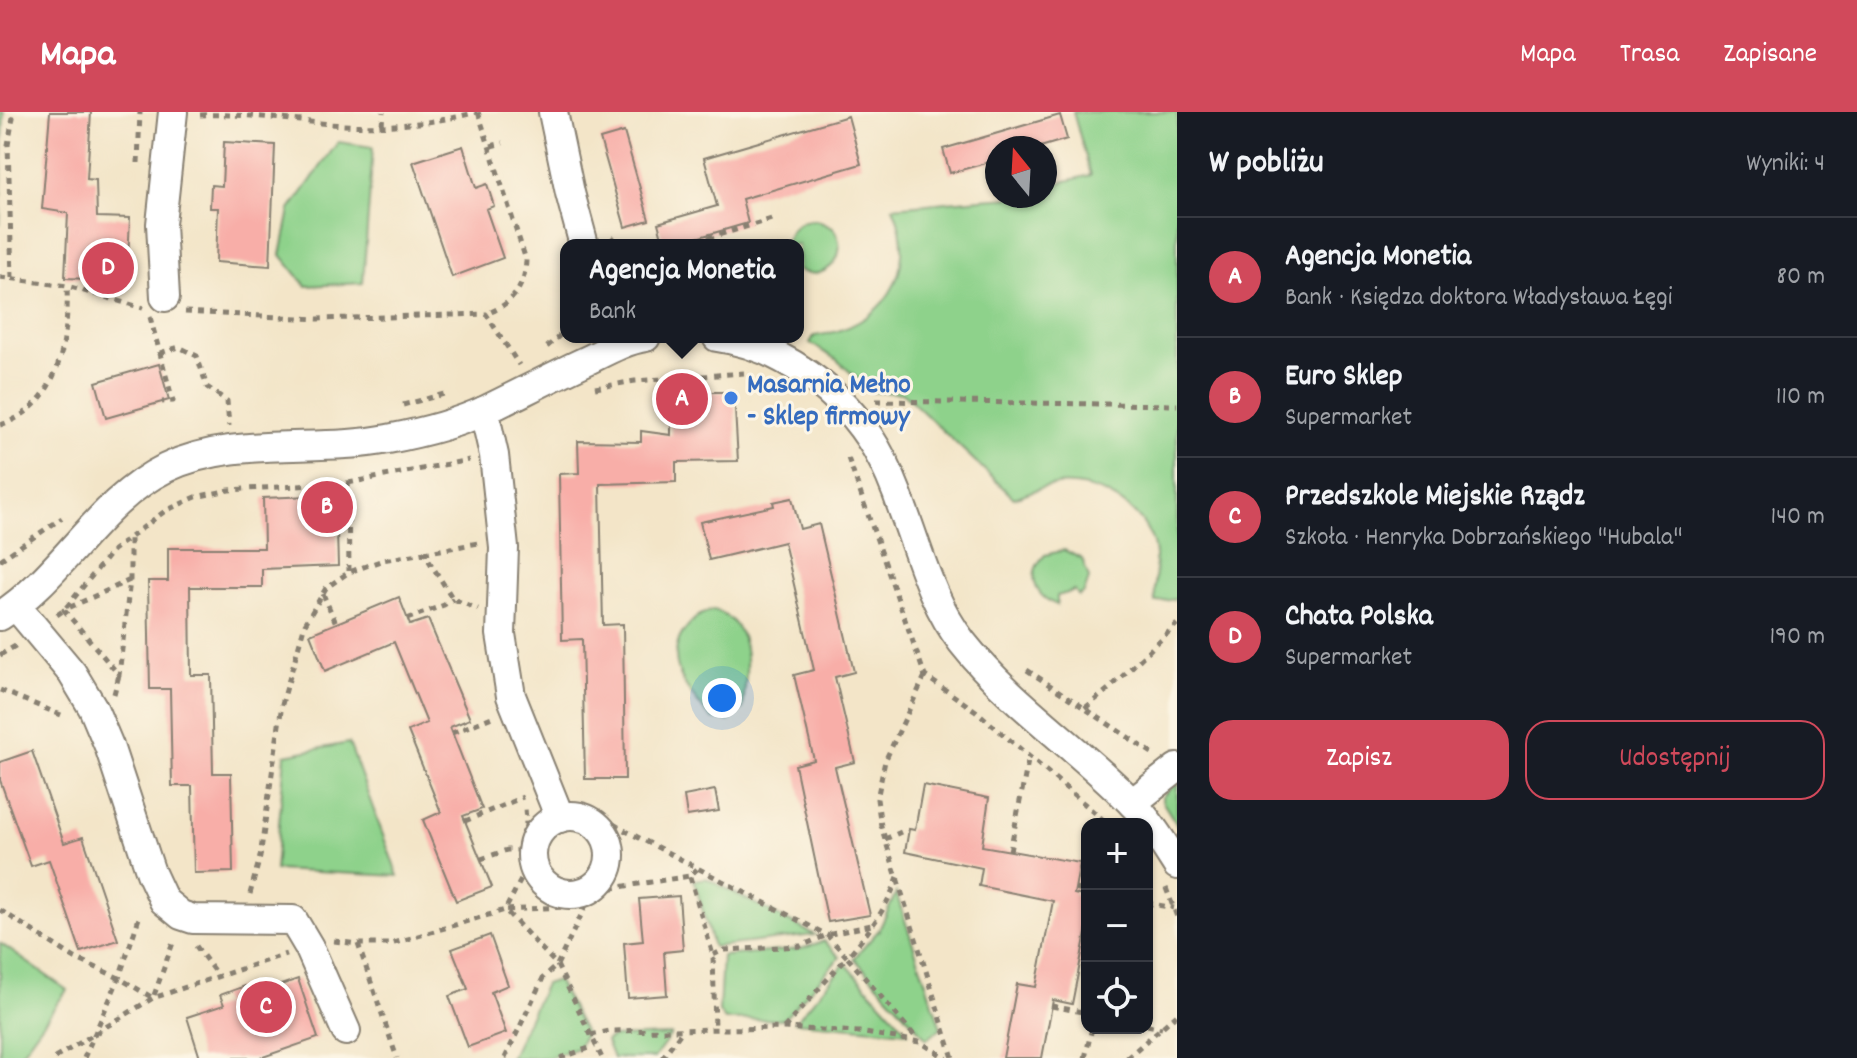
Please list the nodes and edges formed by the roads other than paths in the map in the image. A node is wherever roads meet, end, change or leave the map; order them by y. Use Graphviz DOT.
graph roads {
  1 [pos="553,112"];
  2 [pos="172,114"];
  3 [pos="582,239"];
  4 [pos="162,307"];
  5 [pos="612,343"];
  6 [pos="745,343"];
  7 [pos="484,411"];
  8 [pos="8,611"];
  9 [pos="1175,769"];
  10 [pos="1132,803"];
  11 [pos="566,808"];
  12 [pos="1177,865"];
  13 [pos="346,1031"];
  1 -- 3 [label="street"];
  2 -- 4 [label="street"];
  5 -- 7 [label="street"];
  6 -- 10 [label="street"];
  7 -- 8 [label="street"];
  7 -- 11 [label="street"];
  8 -- 13 [label="street"];
  9 -- 10 [label="street"];
  10 -- 12 [label="street"];
}
